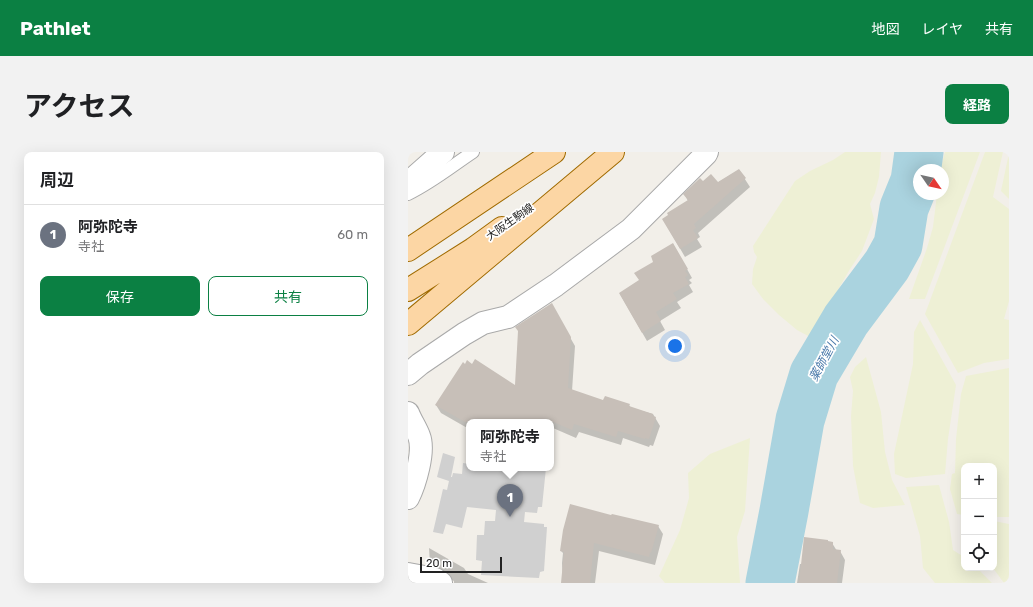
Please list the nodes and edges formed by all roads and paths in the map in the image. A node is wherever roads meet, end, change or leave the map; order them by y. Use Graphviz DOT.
graph roads {
  1 [pos="443,152"];
  2 [pos="473,152"];
  3 [pos="554,152"];
  4 [pos="612,152"];
  5 [pos="707,152"];
  6 [pos="408,182"];
  7 [pos="408,194"];
  8 [pos="455,220"];
  9 [pos="408,244"];
  10 [pos="408,250"];
  11 [pos="408,290"];
  12 [pos="408,324"];
  13 [pos="408,374"];
  14 [pos="408,413"];
  15 [pos="408,498"];
  16 [pos="408,574"];
  17 [pos="441,583"];
  1 -- 6 [label="street"];
  2 -- 7 [label="lane"];
  3 -- 8 [label="main road"];
  4 -- 11 [label="main road, 大阪生駒線"];
  4 -- 12 [label="main road"];
  5 -- 13 [label="street"];
  8 -- 9 [label="main road"];
  8 -- 10 [label="main road"];
  14 -- 15 [label="street"];
  16 -- 17 [label="street"];
}
